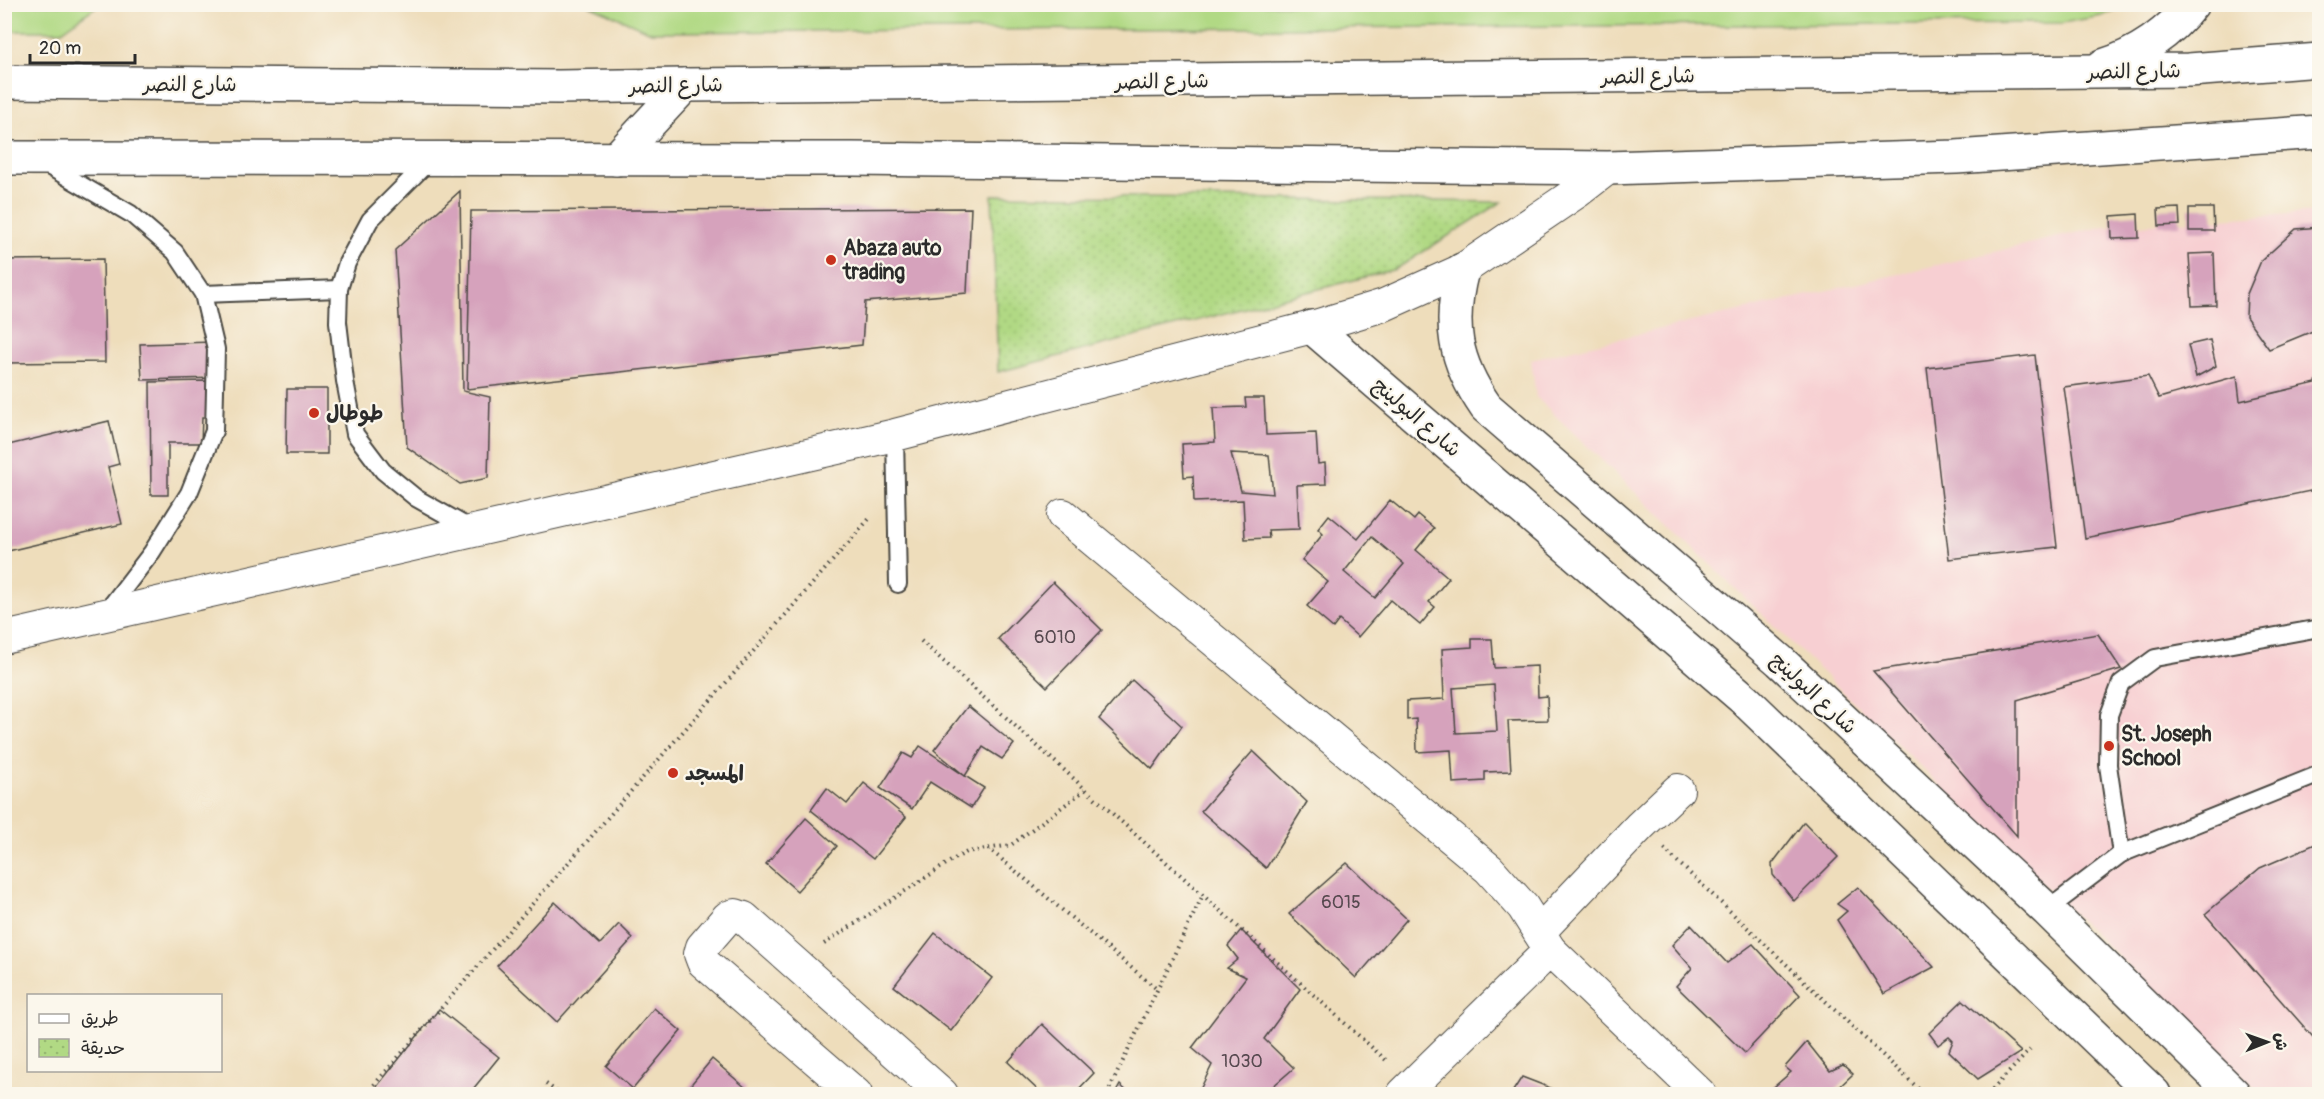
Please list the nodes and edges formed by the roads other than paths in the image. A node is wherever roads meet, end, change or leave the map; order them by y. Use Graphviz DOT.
graph roads {
  1 [pos="2192,4"];
  2 [pos="2319,60"];
  3 [pos="2087,71"];
  4 [pos="4,82"];
  5 [pos="685,85"];
  6 [pos="2319,132"];
  7 [pos="19,158"];
  8 [pos="431,158"];
  9 [pos="616,159"];
  10 [pos="1608,168"];
  11 [pos="1462,270"];
  12 [pos="339,289"];
  13 [pos="203,294"];
  14 [pos="1312,327"];
  15 [pos="896,435"];
  16 [pos="1063,515"];
  17 [pos="474,531"];
  18 [pos="898,584"];
  19 [pos="103,615"];
  20 [pos="2319,628"];
  21 [pos="4,638"];
  22 [pos="2319,774"];
  23 [pos="1678,790"];
  24 [pos="2121,854"];
  25 [pos="2048,910"];
  26 [pos="1545,941"];
  27 [pos="1408,1090"];
  28 [pos="856,1095"];
  29 [pos="942,1095"];
  30 [pos="1700,1095"];
  31 [pos="2154,1095"];
  32 [pos="2234,1095"];
  1 -- 3 [label="street"];
  2 -- 3 [label="street, شارع النصر"];
  3 -- 5 [label="street, شارع النصر"];
  4 -- 5 [label="street, شارع النصر"];
  5 -- 9 [label="street"];
  6 -- 10 [label="street"];
  7 -- 8 [label="street"];
  7 -- 13 [label="lane"];
  8 -- 9 [label="street"];
  8 -- 12 [label="lane"];
  9 -- 10 [label="street"];
  10 -- 11 [label="street"];
  11 -- 14 [label="street"];
  11 -- 25 [label="street, شارع البولينج"];
  12 -- 13 [label="lane"];
  12 -- 17 [label="lane"];
  13 -- 19 [label="lane"];
  14 -- 15 [label="street"];
  14 -- 31 [label="street, شارع البولينج"];
  15 -- 17 [label="street"];
  15 -- 18 [label="lane"];
  16 -- 26 [label="street"];
  17 -- 19 [label="street"];
  19 -- 21 [label="street"];
  20 -- 24 [label="lane"];
  22 -- 24 [label="lane"];
  23 -- 26 [label="street"];
  24 -- 25 [label="lane"];
  25 -- 32 [label="street, شارع البولينج"];
  26 -- 27 [label="street"];
  26 -- 30 [label="street"];
  28 -- 29 [label="street"];
}
